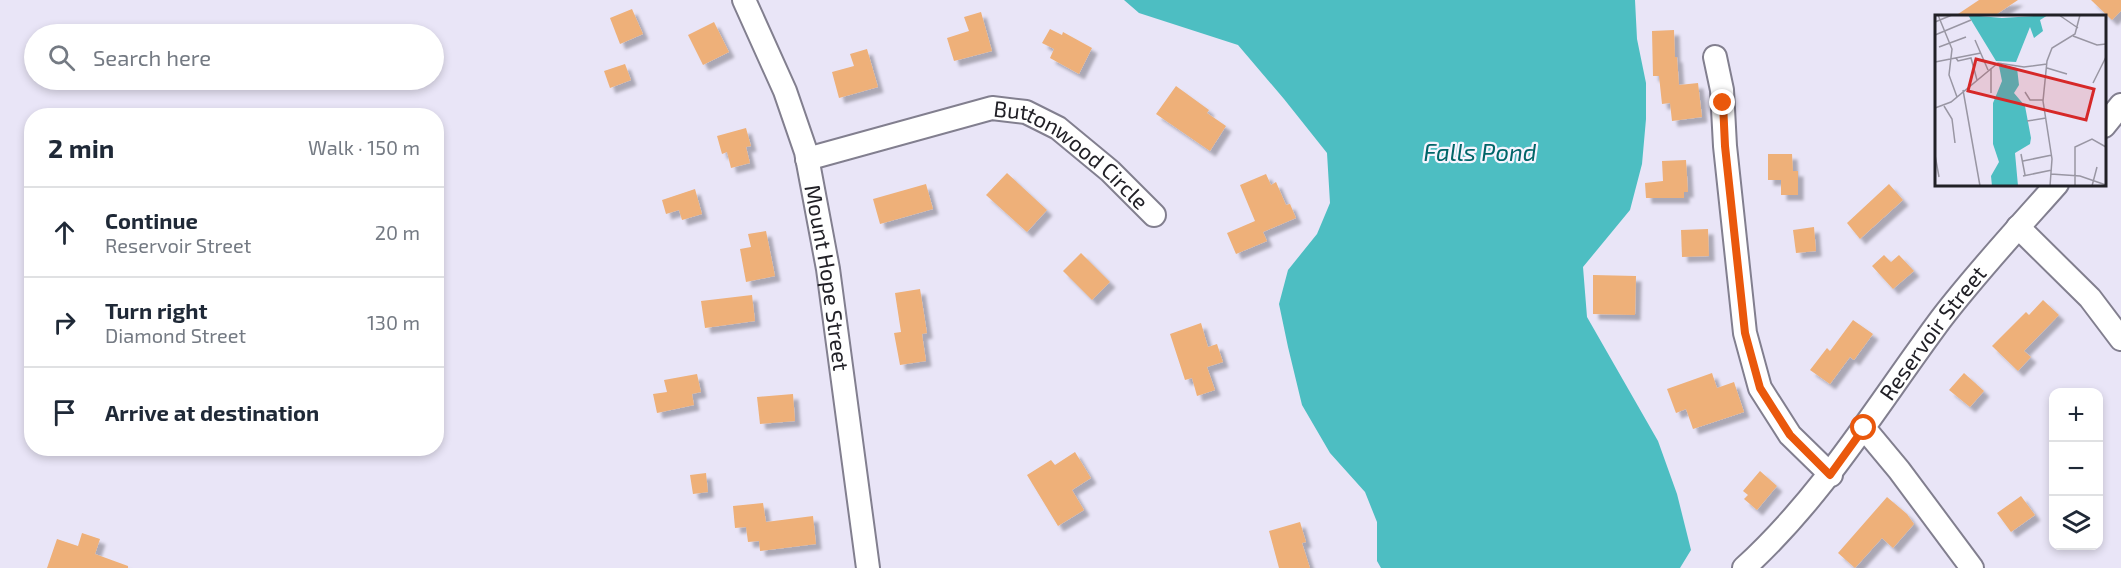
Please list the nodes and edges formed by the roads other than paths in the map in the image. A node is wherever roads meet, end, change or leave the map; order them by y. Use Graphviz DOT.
graph roads {
  1 [pos="744,0"];
  2 [pos="1715,57"];
  3 [pos="2121,105"];
  4 [pos="2106,124"];
  5 [pos="807,159"];
  6 [pos="2055,186"];
  7 [pos="1154,215"];
  8 [pos="2018,227"];
  9 [pos="2121,339"];
  10 [pos="1864,428"];
  11 [pos="1830,475"];
  12 [pos="868,568"];
  13 [pos="1744,568"];
  14 [pos="1972,568"];
  1 -- 5 [label="street, Mount Hope Street"];
  2 -- 11 [label="street"];
  3 -- 4 [label="street"];
  5 -- 7 [label="street, Buttonwood Circle"];
  5 -- 12 [label="street, Mount Hope Street"];
  6 -- 8 [label="street, Reservoir Street"];
  8 -- 9 [label="street"];
  8 -- 10 [label="street, Reservoir Street"];
  10 -- 11 [label="street, Reservoir Street"];
  10 -- 14 [label="street"];
  11 -- 13 [label="street, Reservoir Street"];
}
